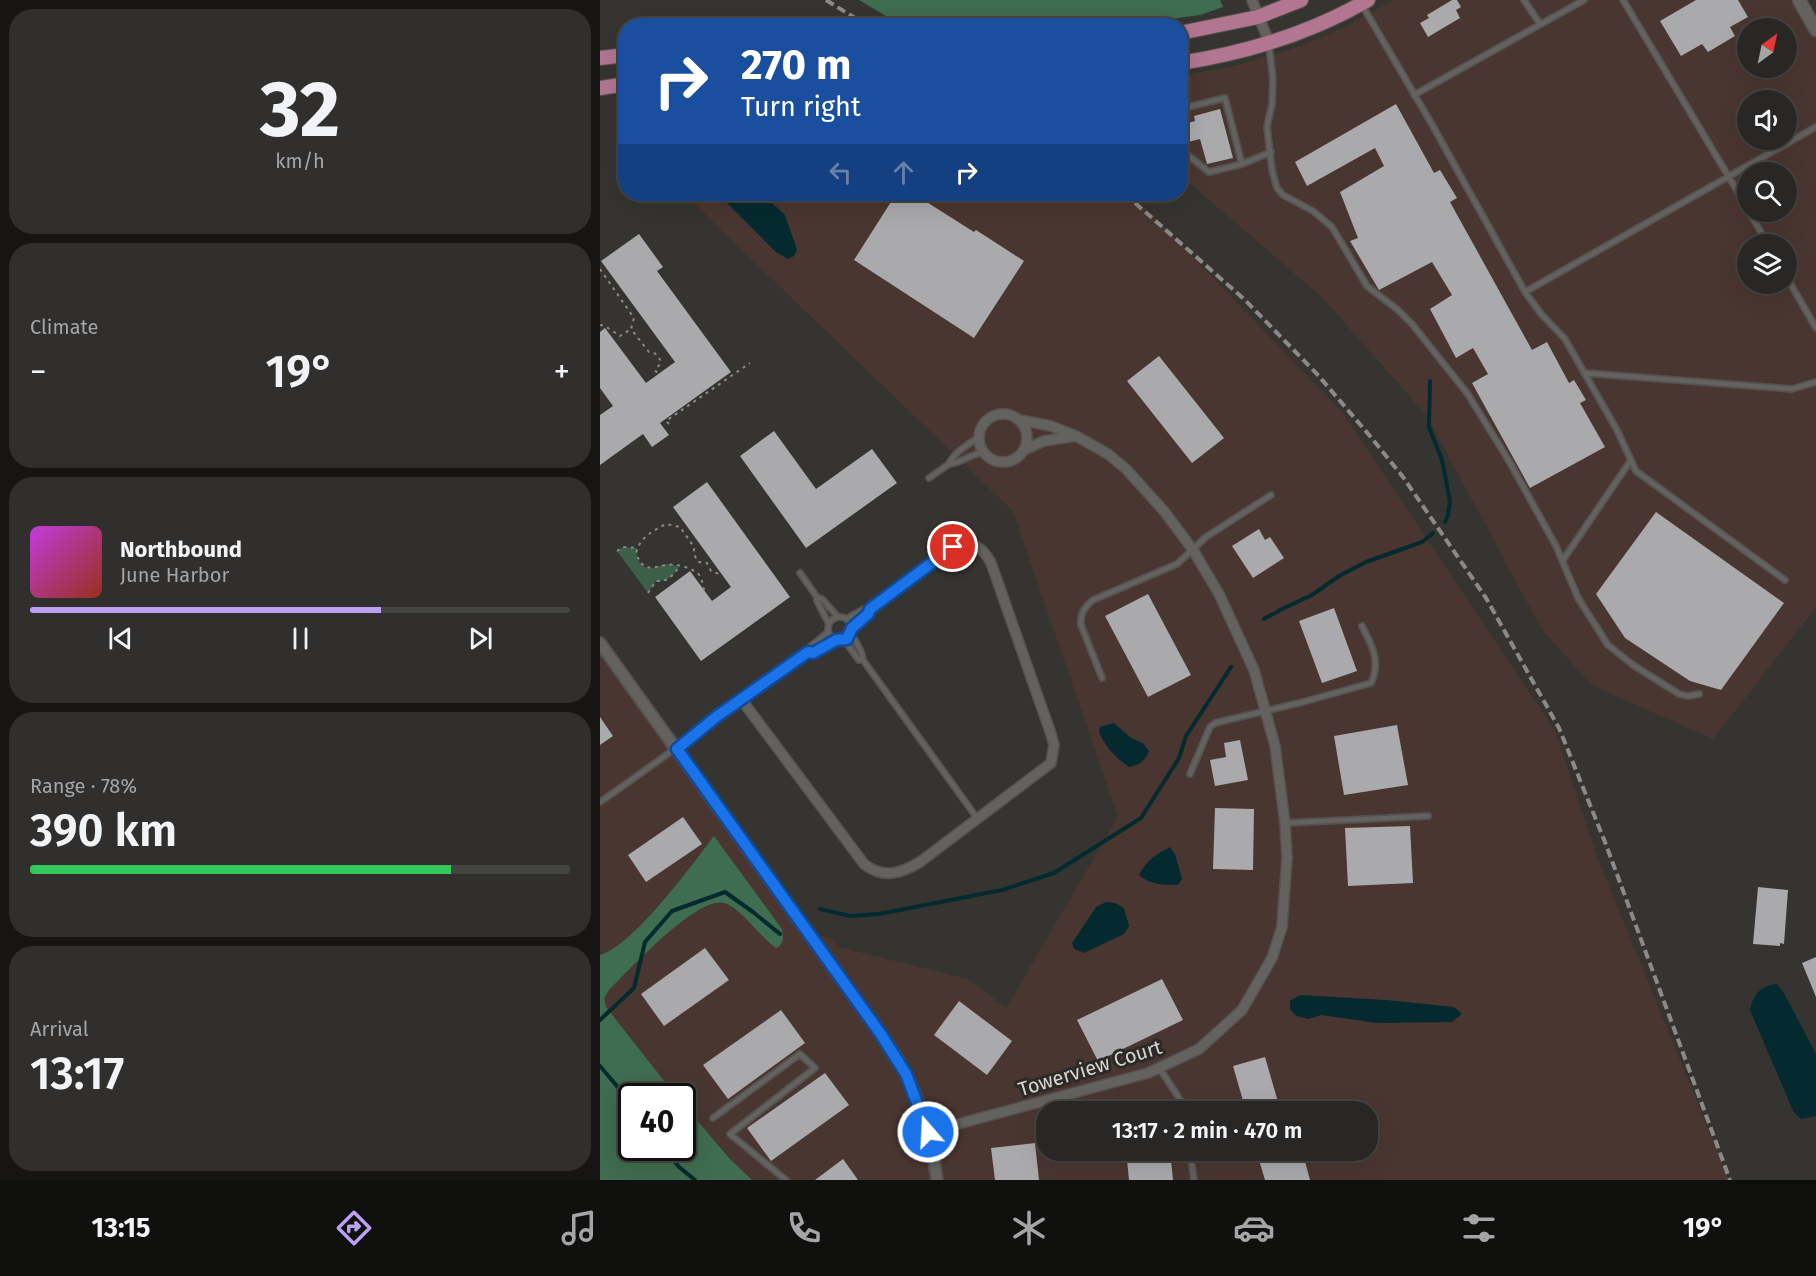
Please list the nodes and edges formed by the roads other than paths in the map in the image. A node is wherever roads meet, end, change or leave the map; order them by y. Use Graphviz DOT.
graph roads {
  1 [pos="1252,0"];
  2 [pos="1301,0"];
  3 [pos="1524,0"];
  4 [pos="1584,0"];
  5 [pos="1623,0"];
  6 [pos="1799,0"];
  7 [pos="1364,2"];
  8 [pos="1258,17"];
  9 [pos="1540,24"];
  10 [pos="1816,30"];
  11 [pos="1188,31"];
  12 [pos="1269,42"];
  13 [pos="618,56"];
  14 [pos="600,58"];
  15 [pos="1188,61"];
  16 [pos="618,85"];
  17 [pos="600,88"];
  18 [pos="1414,95"];
  19 [pos="1188,107"];
  20 [pos="1816,128"];
  21 [pos="1271,152"];
  22 [pos="1188,155"];
  23 [pos="1242,164"];
  24 [pos="1730,178"];
  25 [pos="1737,190"];
  26 [pos="1526,292"];
  27 [pos="1796,294"];
  28 [pos="1816,328"];
  29 [pos="1584,373"];
  30 [pos="1816,382"];
  31 [pos="1020,420"];
  32 [pos="1076,436"];
  33 [pos="979,437"];
  34 [pos="1024,450"];
  35 [pos="984,452"];
  36 [pos="1631,460"];
  37 [pos="949,464"];
  38 [pos="929,478"];
  39 [pos="1271,495"];
  40 [pos="1193,550"];
  41 [pos="1563,560"];
  42 [pos="800,573"];
  43 [pos="1785,580"];
  44 [pos="817,597"];
  45 [pos="870,609"];
  46 [pos="838,617"];
  47 [pos="846,619"];
  48 [pos="829,624"];
  49 [pos="1362,626"];
  50 [pos="852,631"];
  51 [pos="828,632"];
  52 [pos="836,640"];
  53 [pos="844,640"];
  54 [pos="600,643"];
  55 [pos="808,652"];
  56 [pos="863,660"];
  57 [pos="1102,678"];
  58 [pos="1699,694"];
  59 [pos="741,699"];
  60 [pos="1266,711"];
  61 [pos="677,749"];
  62 [pos="1190,774"];
  63 [pos="600,802"];
  64 [pos="1428,816"];
  65 [pos="977,818"];
  66 [pos="1285,823"];
  67 [pos="1160,1069"];
  68 [pos="1181,1101"];
  69 [pos="713,1118"];
  70 [pos="928,1132"];
  71 [pos="1191,1161"];
  72 [pos="786,1180"];
  73 [pos="937,1180"];
  74 [pos="1194,1180"];
  1 -- 8 [label="street"];
  2 -- 8 [label="main road"];
  3 -- 9 [label="lane"];
  4 -- 9 [label="lane"];
  5 -- 24 [label="lane"];
  6 -- 10 [label="main road"];
  7 -- 12 [label="main road"];
  7 -- 18 [label="lane"];
  8 -- 11 [label="main road"];
  8 -- 12 [label="street"];
  9 -- 18 [label="lane"];
  12 -- 15 [label="main road"];
  12 -- 21 [label="lane"];
  13 -- 14 [label="main road"];
  16 -- 17 [label="main road"];
  18 -- 26 [label="lane"];
  19 -- 23 [label="lane"];
  20 -- 24 [label="lane"];
  21 -- 23 [label="lane"];
  21 -- 41 [label="lane"];
  22 -- 23 [label="lane"];
  24 -- 25 [label="lane"];
  24 -- 26 [label="lane"];
  26 -- 29 [label="lane"];
  27 -- 28 [label="lane"];
  29 -- 30 [label="lane"];
  29 -- 36 [label="lane"];
  31 -- 32 [label="street, Towerview Court"];
  31 -- 33 [label="street"];
  31 -- 34 [label="street"];
  32 -- 34 [label="street"];
  32 -- 40 [label="street, Towerview Court"];
  33 -- 35 [label="street"];
  33 -- 37 [label="lane"];
  34 -- 35 [label="street"];
  35 -- 37 [label="lane"];
  36 -- 41 [label="lane"];
  36 -- 43 [label="lane"];
  37 -- 38 [label="lane"];
  39 -- 40 [label="lane"];
  40 -- 57 [label="lane"];
  40 -- 60 [label="street, Towerview Court"];
  41 -- 58 [label="lane"];
  42 -- 44 [label="lane"];
  44 -- 46 [label="lane"];
  44 -- 48 [label="lane"];
  45 -- 47 [label="lane"];
  45 -- 50 [label="lane"];
  45 -- 65 [label="street"];
  46 -- 47 [label="lane"];
  46 -- 48 [label="lane"];
  47 -- 50 [label="lane"];
  48 -- 51 [label="lane"];
  49 -- 60 [label="lane"];
  50 -- 53 [label="lane"];
  50 -- 56 [label="lane"];
  51 -- 52 [label="lane"];
  51 -- 55 [label="lane"];
  52 -- 53 [label="lane"];
  52 -- 55 [label="lane"];
  53 -- 56 [label="lane"];
  54 -- 61 [label="street"];
  55 -- 59 [label="lane"];
  56 -- 65 [label="lane"];
  59 -- 61 [label="lane"];
  59 -- 65 [label="street"];
  60 -- 62 [label="lane"];
  60 -- 66 [label="street, Towerview Court"];
  61 -- 63 [label="lane"];
  61 -- 70 [label="street"];
  64 -- 66 [label="lane"];
  66 -- 67 [label="street, Towerview Court"];
  67 -- 68 [label="lane"];
  67 -- 70 [label="street, Towerview Court"];
  69 -- 72 [label="lane"];
  70 -- 73 [label="street"];
  71 -- 74 [label="lane"];
}
